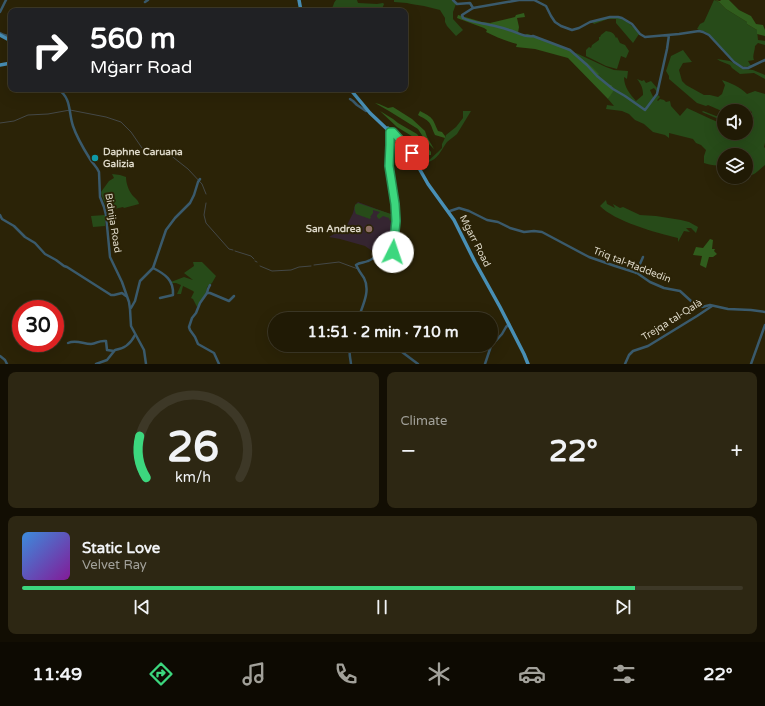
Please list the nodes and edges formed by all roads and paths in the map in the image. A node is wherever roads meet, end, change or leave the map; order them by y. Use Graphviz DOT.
graph roads {
  1 [pos="6,0"];
  2 [pos="148,0"];
  3 [pos="453,0"];
  4 [pos="145,2"];
  5 [pos="472,6"];
  6 [pos="0,12"];
  7 [pos="669,35"];
  8 [pos="765,60"];
  9 [pos="61,92"];
  10 [pos="353,92"];
  11 [pos="354,92"];
  12 [pos="350,99"];
  13 [pos="367,110"];
  14 [pos="392,135"];
  15 [pos="200,179"];
  16 [pos="450,210"];
  17 [pos="0,216"];
  18 [pos="643,257"];
  19 [pos="153,268"];
  20 [pos="636,273"];
  21 [pos="210,285"];
  22 [pos="208,293"];
  23 [pos="234,296"];
  24 [pos="127,298"];
  25 [pos="160,298"];
  26 [pos="712,305"];
  27 [pos="130,309"];
  28 [pos="360,312"];
  29 [pos="765,312"];
  30 [pos="508,324"];
  31 [pos="765,325"];
  32 [pos="135,335"];
  33 [pos="68,343"];
  34 [pos="114,351"];
  35 [pos="350,352"];
  36 [pos="402,352"];
  37 [pos="0,356"];
  38 [pos="217,363"];
  39 [pos="7,364"];
  40 [pos="96,364"];
  41 [pos="146,364"];
  42 [pos="351,364"];
  43 [pos="418,364"];
  44 [pos="485,364"];
  45 [pos="528,364"];
  46 [pos="625,364"];
  47 [pos="751,364"];
  1 -- 6 [label="street"];
  2 -- 4 [label="street"];
  3 -- 5 [label="street"];
  5 -- 7 [label="street"];
  5 -- 7 [label="street"];
  7 -- 8 [label="street"];
  9 -- 24 [label="street, Bidnija Road"];
  10 -- 13 [label="main road, Mġarr Road"];
  11 -- 14 [label="main road, Mġarr Road"];
  12 -- 13 [label="street"];
  13 -- 14 [label="main road, Mġarr Road"];
  14 -- 16 [label="main road, Mġarr Road"];
  14 -- 28 [label="street"];
  14 -- 30 [label="main road, Mġarr Road"];
  15 -- 19 [label="street"];
  16 -- 20 [label="street, Triq tal-Ħaddedin"];
  16 -- 45 [label="main road, Mġarr Road"];
  17 -- 24 [label="street"];
  18 -- 20 [label="street"];
  19 -- 25 [label="street"];
  19 -- 27 [label="street"];
  20 -- 26 [label="street, Triq tal-Ħaddedin"];
  21 -- 22 [label="street"];
  22 -- 23 [label="street"];
  22 -- 38 [label="street"];
  24 -- 27 [label="street, Bidnija Road"];
  26 -- 29 [label="street, Triq tal-Ħaddedin"];
  26 -- 46 [label="street, Trejqa tal-Qalà"];
  27 -- 32 [label="street, Bidnija Road"];
  30 -- 44 [label="street"];
  30 -- 45 [label="main road, Mġarr Road"];
  31 -- 47 [label="street"];
  32 -- 34 [label="street"];
  32 -- 41 [label="street, Bidnija Road"];
  33 -- 34 [label="street"];
  34 -- 40 [label="street"];
  35 -- 42 [label="street"];
  36 -- 43 [label="street"];
  37 -- 39 [label="street"];
}
